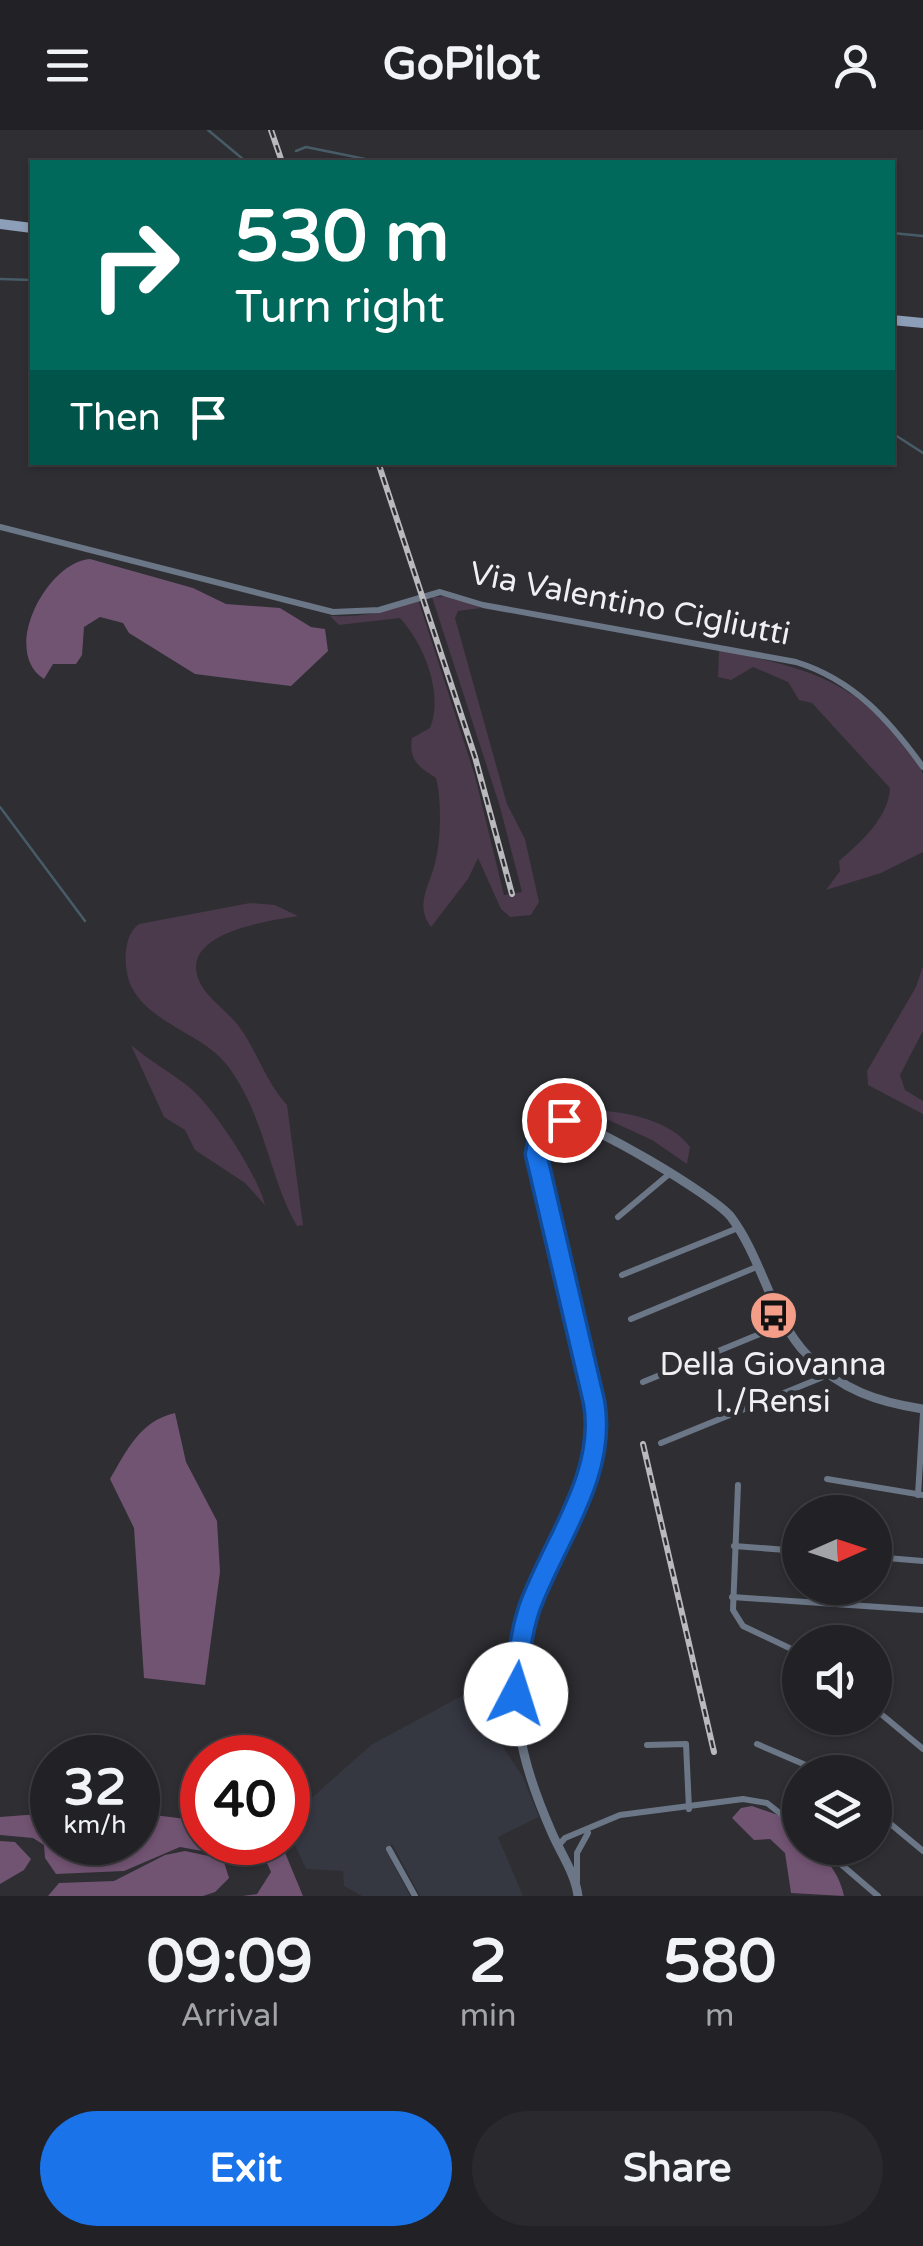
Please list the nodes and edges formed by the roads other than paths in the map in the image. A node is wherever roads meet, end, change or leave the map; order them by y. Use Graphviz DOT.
graph roads {
  1 [pos="0,224"];
  2 [pos="30,228"];
  3 [pos="895,320"];
  4 [pos="923,323"];
  5 [pos="0,526"];
  6 [pos="923,767"];
  7 [pos="668,1175"];
  8 [pos="618,1217"];
  9 [pos="738,1228"];
  10 [pos="760,1266"];
  11 [pos="622,1274"];
  12 [pos="631,1319"];
  13 [pos="784,1324"];
  14 [pos="828,1375"];
  15 [pos="642,1382"];
  16 [pos="923,1411"];
  17 [pos="662,1443"];
  18 [pos="826,1478"];
  19 [pos="738,1485"];
  20 [pos="920,1495"];
  21 [pos="734,1546"];
  22 [pos="782,1550"];
  23 [pos="892,1558"];
  24 [pos="923,1560"];
  25 [pos="732,1596"];
  26 [pos="923,1610"];
  27 [pos="782,1644"];
  28 [pos="892,1723"];
  29 [pos="757,1744"];
  30 [pos="646,1745"];
  31 [pos="923,1749"];
  32 [pos="783,1755"];
  33 [pos="689,1809"];
  34 [pos="782,1815"];
  35 [pos="892,1825"];
  36 [pos="550,1830"];
  37 [pos="588,1832"];
  38 [pos="568,1837"];
  39 [pos="389,1848"];
  40 [pos="560,1851"];
  41 [pos="923,1851"];
  42 [pos="577,1853"];
  43 [pos="842,1865"];
  44 [pos="576,1884"];
  45 [pos="414,1896"];
  46 [pos="578,1896"];
  47 [pos="878,1896"];
  1 -- 2 [label="main road"];
  3 -- 4 [label="main road"];
  5 -- 6 [label="street, Via Valentino Cigliutti"];
  7 -- 8 [label="street"];
  7 -- 9 [label="street"];
  7 -- 36 [label="street"];
  9 -- 10 [label="street"];
  9 -- 11 [label="street"];
  10 -- 12 [label="street"];
  10 -- 13 [label="street"];
  13 -- 14 [label="street"];
  13 -- 15 [label="street"];
  14 -- 16 [label="street"];
  14 -- 17 [label="street"];
  16 -- 20 [label="street"];
  18 -- 20 [label="street"];
  19 -- 21 [label="street"];
  21 -- 22 [label="street"];
  21 -- 25 [label="street"];
  23 -- 24 [label="street"];
  25 -- 26 [label="street"];
  25 -- 27 [label="street"];
  28 -- 31 [label="street"];
  29 -- 32 [label="street"];
  30 -- 33 [label="street"];
  33 -- 34 [label="street"];
  33 -- 37 [label="street"];
  35 -- 41 [label="street"];
  36 -- 38 [label="street"];
  36 -- 40 [label="street"];
  37 -- 38 [label="street"];
  37 -- 42 [label="street"];
  38 -- 40 [label="street"];
  39 -- 45 [label="street"];
  40 -- 42 [label="street"];
  40 -- 44 [label="street"];
  42 -- 44 [label="street"];
  43 -- 47 [label="street"];
  44 -- 46 [label="street"];
}
